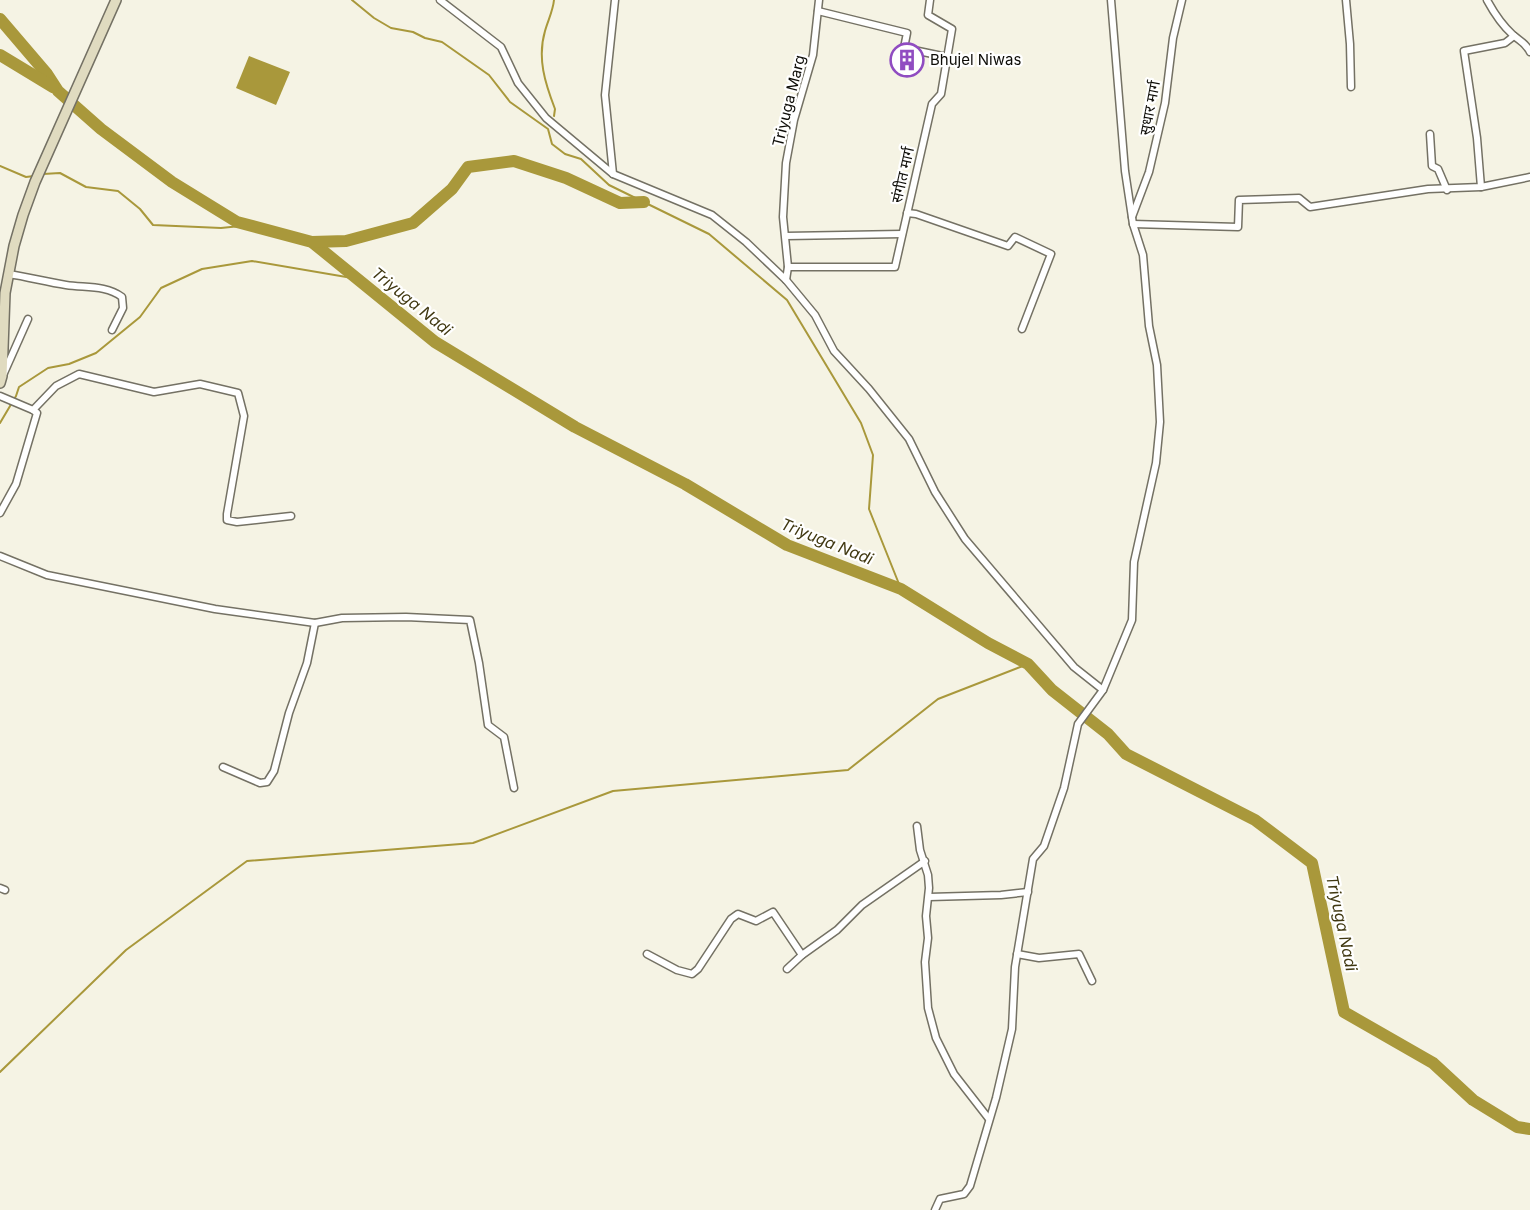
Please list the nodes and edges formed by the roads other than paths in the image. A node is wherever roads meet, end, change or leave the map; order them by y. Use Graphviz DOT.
graph roads {
  1 [pos="116,0"];
  2 [pos="440,0"];
  3 [pos="615,0"];
  4 [pos="819,0"];
  5 [pos="930,0"];
  6 [pos="1111,0"];
  7 [pos="1182,0"];
  8 [pos="1346,0"];
  9 [pos="1487,0"];
  10 [pos="819,11"];
  11 [pos="1514,36"];
  12 [pos="1530,37"];
  13 [pos="1527,45"];
  14 [pos="1530,52"];
  15 [pos="947,57"];
  16 [pos="1350,87"];
  17 [pos="1430,134"];
  18 [pos="613,174"];
  19 [pos="1530,177"];
  20 [pos="1481,187"];
  21 [pos="1447,190"];
  22 [pos="907,213"];
  23 [pos="1132,221"];
  24 [pos="902,234"];
  25 [pos="786,236"];
  26 [pos="788,267"];
  27 [pos="9,274"];
  28 [pos="786,280"];
  29 [pos="28,319"];
  30 [pos="1022,329"];
  31 [pos="112,330"];
  32 [pos="1,380"];
  33 [pos="0,396"];
  34 [pos="33,410"];
  35 [pos="0,513"];
  36 [pos="291,516"];
  37 [pos="0,556"];
  38 [pos="315,623"];
  39 [pos="1103,690"];
  40 [pos="223,767"];
  41 [pos="514,788"];
  42 [pos="916,826"];
  43 [pos="925,861"];
  44 [pos="1028,892"];
  45 [pos="929,897"];
  46 [pos="647,954"];
  47 [pos="1017,954"];
  48 [pos="802,955"];
  49 [pos="787,969"];
  50 [pos="1092,981"];
  51 [pos="989,1119"];
  52 [pos="935,1210"];
  1 -- 27 [label="main road"];
  2 -- 18 [label="street"];
  3 -- 18 [label="street"];
  4 -- 10 [label="street, Triyuga Marg"];
  5 -- 15 [label="street, संगीत मार्ग"];
  6 -- 23 [label="street"];
  7 -- 23 [label="street, सुधार मार्ग"];
  8 -- 16 [label="street"];
  9 -- 11 [label="street"];
  10 -- 15 [label="street"];
  10 -- 25 [label="street, Triyuga Marg"];
  11 -- 13 [label="street"];
  11 -- 20 [label="street"];
  12 -- 13 [label="street"];
  13 -- 14 [label="street"];
  15 -- 22 [label="street, संगीत मार्ग"];
  17 -- 21 [label="street"];
  18 -- 28 [label="street"];
  19 -- 20 [label="street"];
  20 -- 21 [label="street"];
  21 -- 23 [label="street"];
  22 -- 24 [label="street, संगीत मार्ग"];
  22 -- 30 [label="street"];
  23 -- 39 [label="street"];
  24 -- 25 [label="street"];
  24 -- 26 [label="street, संगीत मार्ग"];
  25 -- 26 [label="street, Triyuga Marg"];
  26 -- 28 [label="street, Triyuga Marg"];
  27 -- 31 [label="street"];
  27 -- 32 [label="main road"];
  28 -- 39 [label="street"];
  29 -- 32 [label="street"];
  33 -- 34 [label="street"];
  34 -- 35 [label="street"];
  34 -- 36 [label="street"];
  37 -- 38 [label="street"];
  38 -- 40 [label="street"];
  38 -- 41 [label="street"];
  39 -- 44 [label="street"];
  42 -- 43 [label="street"];
  43 -- 45 [label="street"];
  43 -- 48 [label="street"];
  44 -- 45 [label="street"];
  44 -- 47 [label="street"];
  45 -- 51 [label="street"];
  46 -- 48 [label="street"];
  47 -- 50 [label="street"];
  47 -- 51 [label="street"];
  48 -- 49 [label="street"];
  51 -- 52 [label="street"];
}
